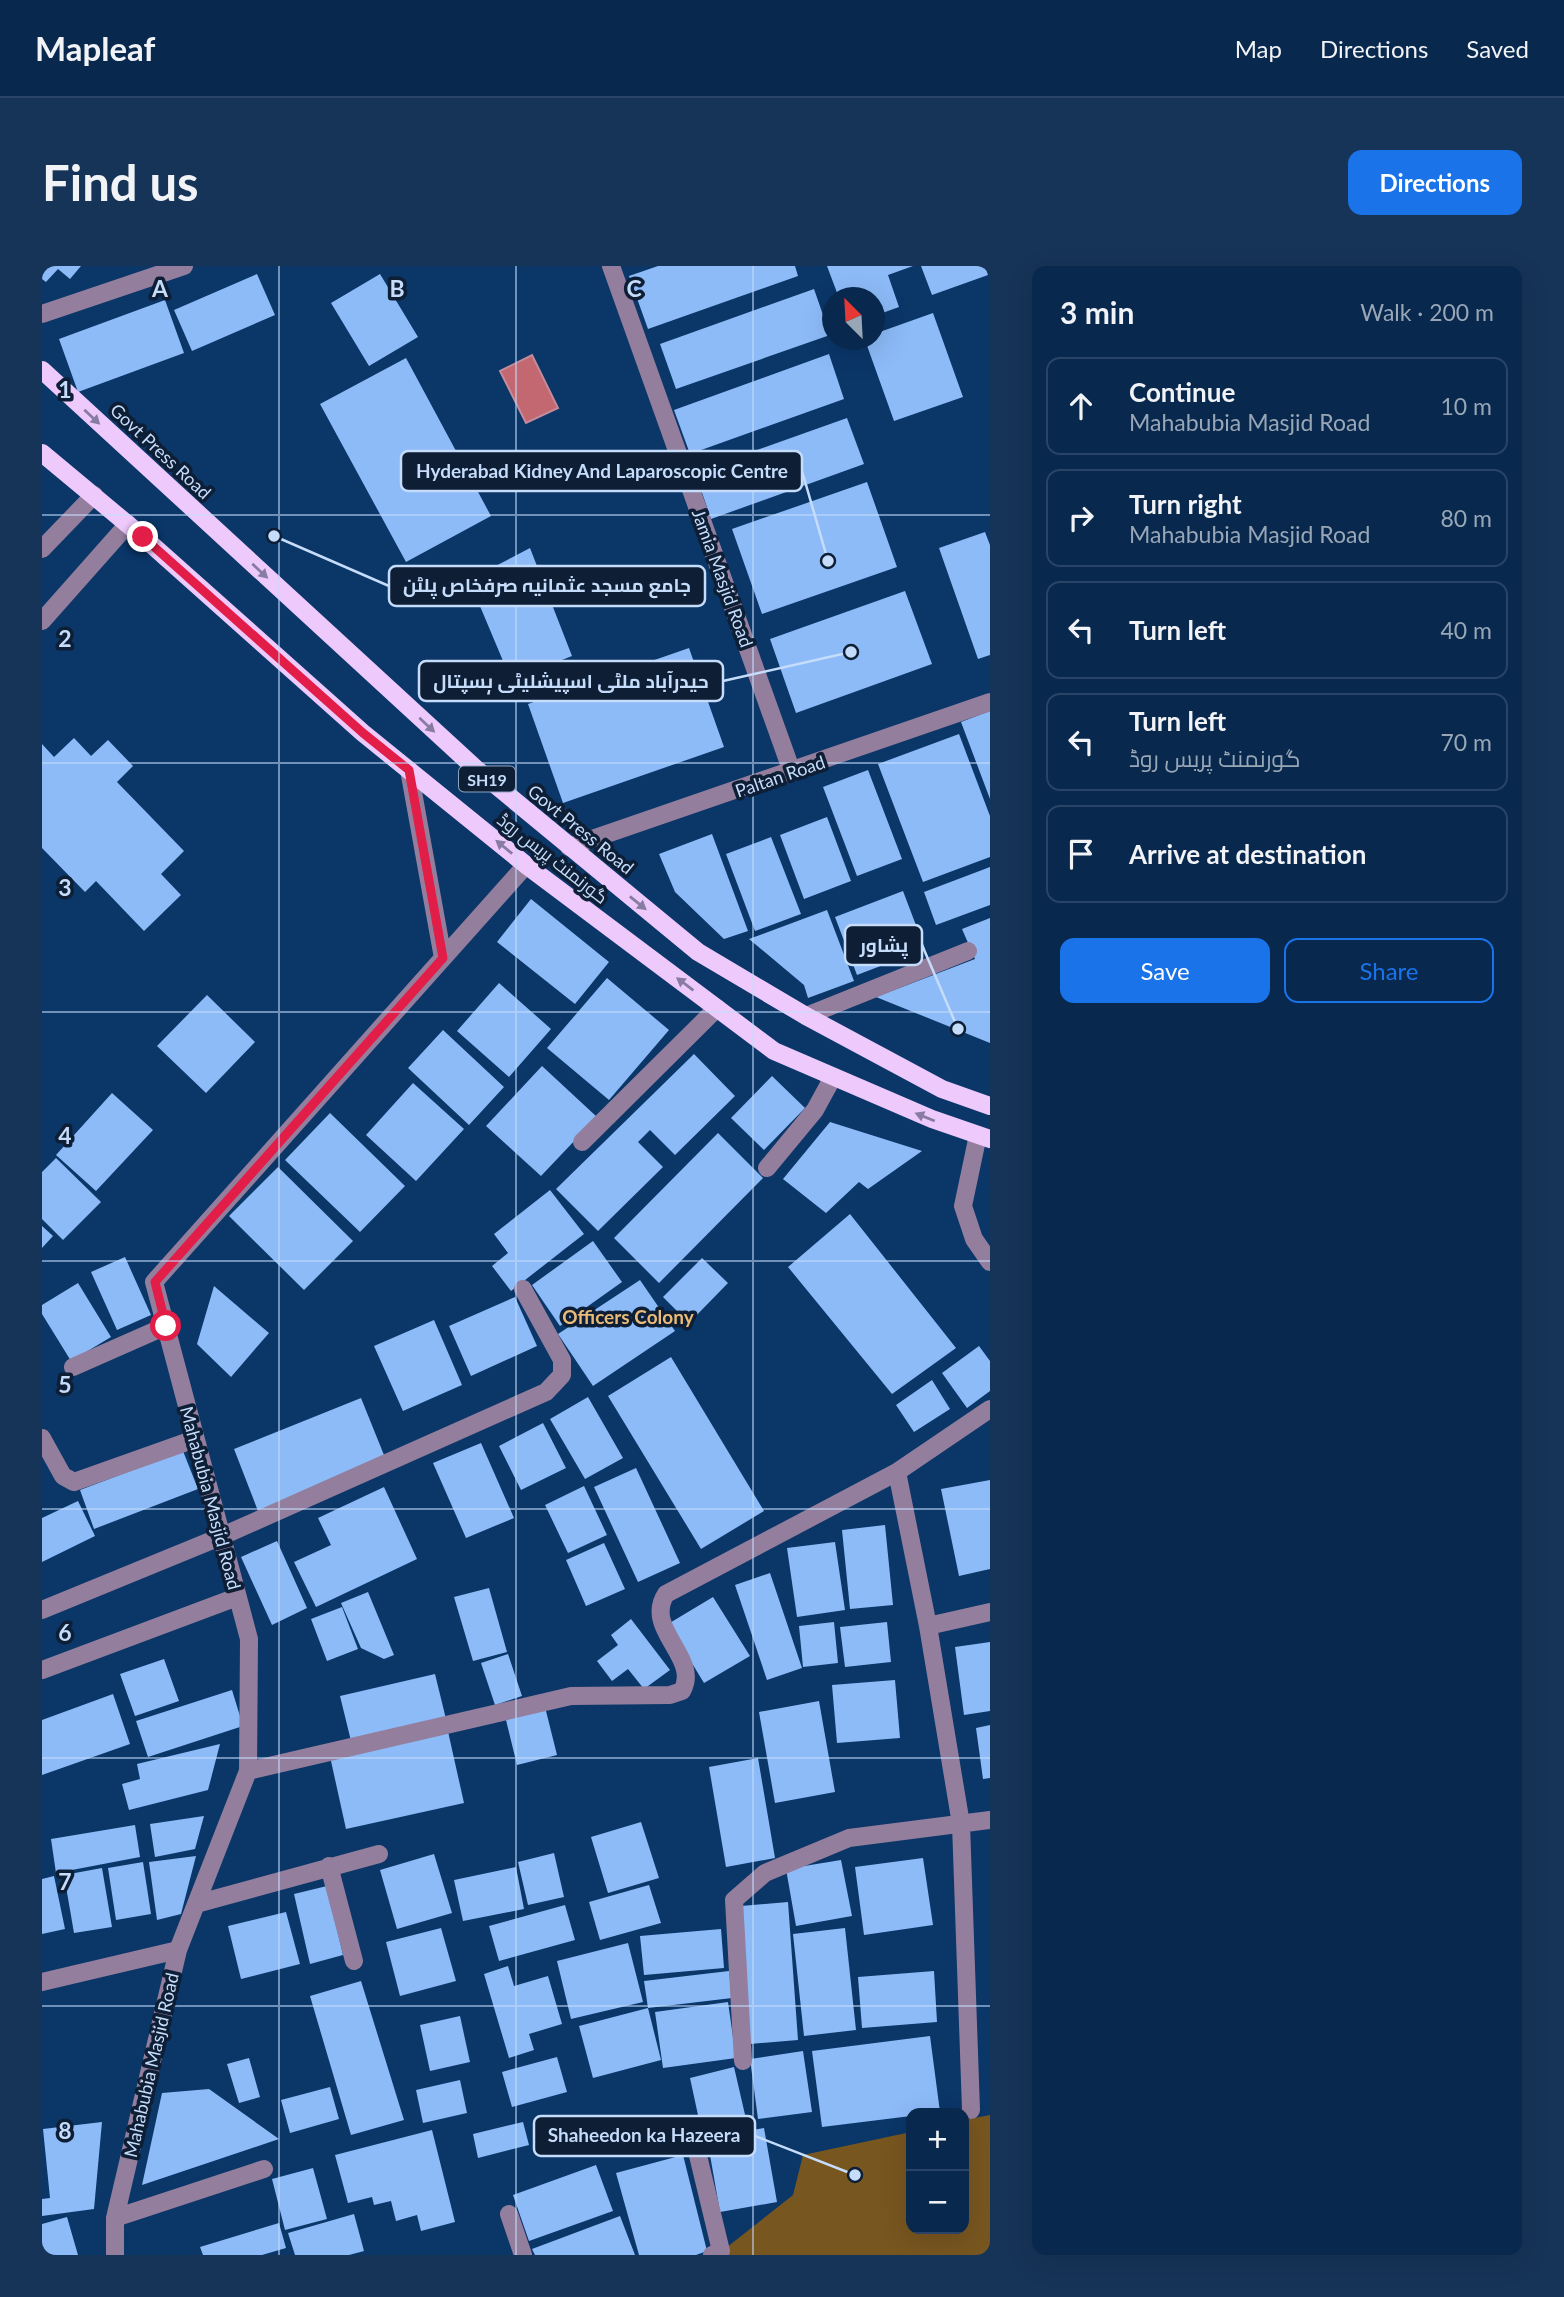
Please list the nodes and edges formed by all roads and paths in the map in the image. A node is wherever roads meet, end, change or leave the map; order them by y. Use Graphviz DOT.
graph roads {
  1 [pos="184,266"];
  2 [pos="611,266"];
  3 [pos="42,314"];
  4 [pos="42,370"];
  5 [pos="42,453"];
  6 [pos="94,495"];
  7 [pos="128,524"];
  8 [pos="42,549"];
  9 [pos="42,621"];
  10 [pos="990,702"];
  11 [pos="409,770"];
  12 [pos="792,772"];
  13 [pos="569,847"];
  14 [pos="526,865"];
  15 [pos="968,951"];
  16 [pos="443,958"];
  17 [pos="717,1008"];
  18 [pos="806,1016"];
  19 [pos="833,1077"];
  20 [pos="990,1106"];
  21 [pos="984,1137"];
  22 [pos="582,1142"];
  23 [pos="766,1168"];
  24 [pos="990,1262"];
  25 [pos="523,1289"];
  26 [pos="166,1326"];
  27 [pos="73,1367"];
  28 [pos="990,1409"];
  29 [pos="42,1438"];
  30 [pos="195,1440"];
  31 [pos="897,1472"];
  32 [pos="220,1537"];
  33 [pos="237,1597"];
  34 [pos="42,1611"];
  35 [pos="990,1612"];
  36 [pos="928,1626"];
  37 [pos="42,1670"];
  38 [pos="247,1771"];
  39 [pos="990,1820"];
  40 [pos="961,1824"];
  41 [pos="379,1854"];
  42 [pos="329,1866"];
  43 [pos="196,1904"];
  44 [pos="178,1950"];
  45 [pos="354,1961"];
  46 [pos="42,1982"];
  47 [pos="743,2061"];
  48 [pos="971,2110"];
  49 [pos="694,2139"];
  50 [pos="264,2169"];
  51 [pos="509,2214"];
  52 [pos="116,2218"];
  53 [pos="115,2255"];
  54 [pos="523,2255"];
  55 [pos="712,2255"];
  1 -- 3 [label="street"];
  2 -- 12 [label="street, Jamia Masjid Road"];
  4 -- 13 [label="main road, Govt Press Road / SH19, one-way"];
  5 -- 6 [label="main road, گورنمنٹ پریس روڈ / SH19"];
  6 -- 7 [label="main road, گورنمنٹ پریس روڈ / SH19"];
  6 -- 8 [label="street"];
  7 -- 9 [label="street"];
  7 -- 11 [label="main road, گورنمنٹ پریس روڈ / SH19"];
  10 -- 12 [label="street, Paltan Road"];
  14 -- 11 [label="main road, گورنمنٹ پریس روڈ / SH19, one-way"];
  11 -- 16 [label="street"];
  12 -- 13 [label="street, Paltan Road"];
  13 -- 18 [label="main road, Govt Press Road / SH19, one-way"];
  14 -- 16 [label="street, Mahabubia Masjid Road"];
  17 -- 14 [label="main road, گورنمنٹ پریس روڈ / SH19, one-way"];
  15 -- 18 [label="street"];
  16 -- 26 [label="street, Mahabubia Masjid Road"];
  17 -- 19 [label="main road, گورنمنٹ پریس روڈ / SH19"];
  17 -- 22 [label="street"];
  18 -- 20 [label="main road, Govt Press Road / SH19"];
  21 -- 19 [label="main road, گورنمنٹ پریس روڈ / SH19, one-way"];
  19 -- 23 [label="street"];
  21 -- 24 [label="street"];
  25 -- 32 [label="street"];
  26 -- 27 [label="street"];
  26 -- 30 [label="street, Mahabubia Masjid Road"];
  28 -- 31 [label="street"];
  29 -- 30 [label="street"];
  30 -- 32 [label="street, Mahabubia Masjid Road"];
  31 -- 36 [label="street"];
  31 -- 38 [label="street"];
  32 -- 33 [label="street, Mahabubia Masjid Road"];
  32 -- 34 [label="street"];
  33 -- 37 [label="street"];
  33 -- 38 [label="street, Mahabubia Masjid Road"];
  35 -- 36 [label="street"];
  36 -- 40 [label="street"];
  38 -- 43 [label="street, Mahabubia Masjid Road"];
  39 -- 40 [label="street"];
  40 -- 47 [label="street"];
  40 -- 48 [label="street"];
  41 -- 42 [label="street"];
  42 -- 43 [label="street"];
  42 -- 45 [label="street"];
  43 -- 44 [label="street, Mahabubia Masjid Road"];
  44 -- 46 [label="street"];
  44 -- 52 [label="street, Mahabubia Masjid Road"];
  49 -- 55 [label="street"];
  50 -- 52 [label="street"];
  51 -- 54 [label="street"];
  52 -- 53 [label="street, Mahabubia Masjid Road"];
}
